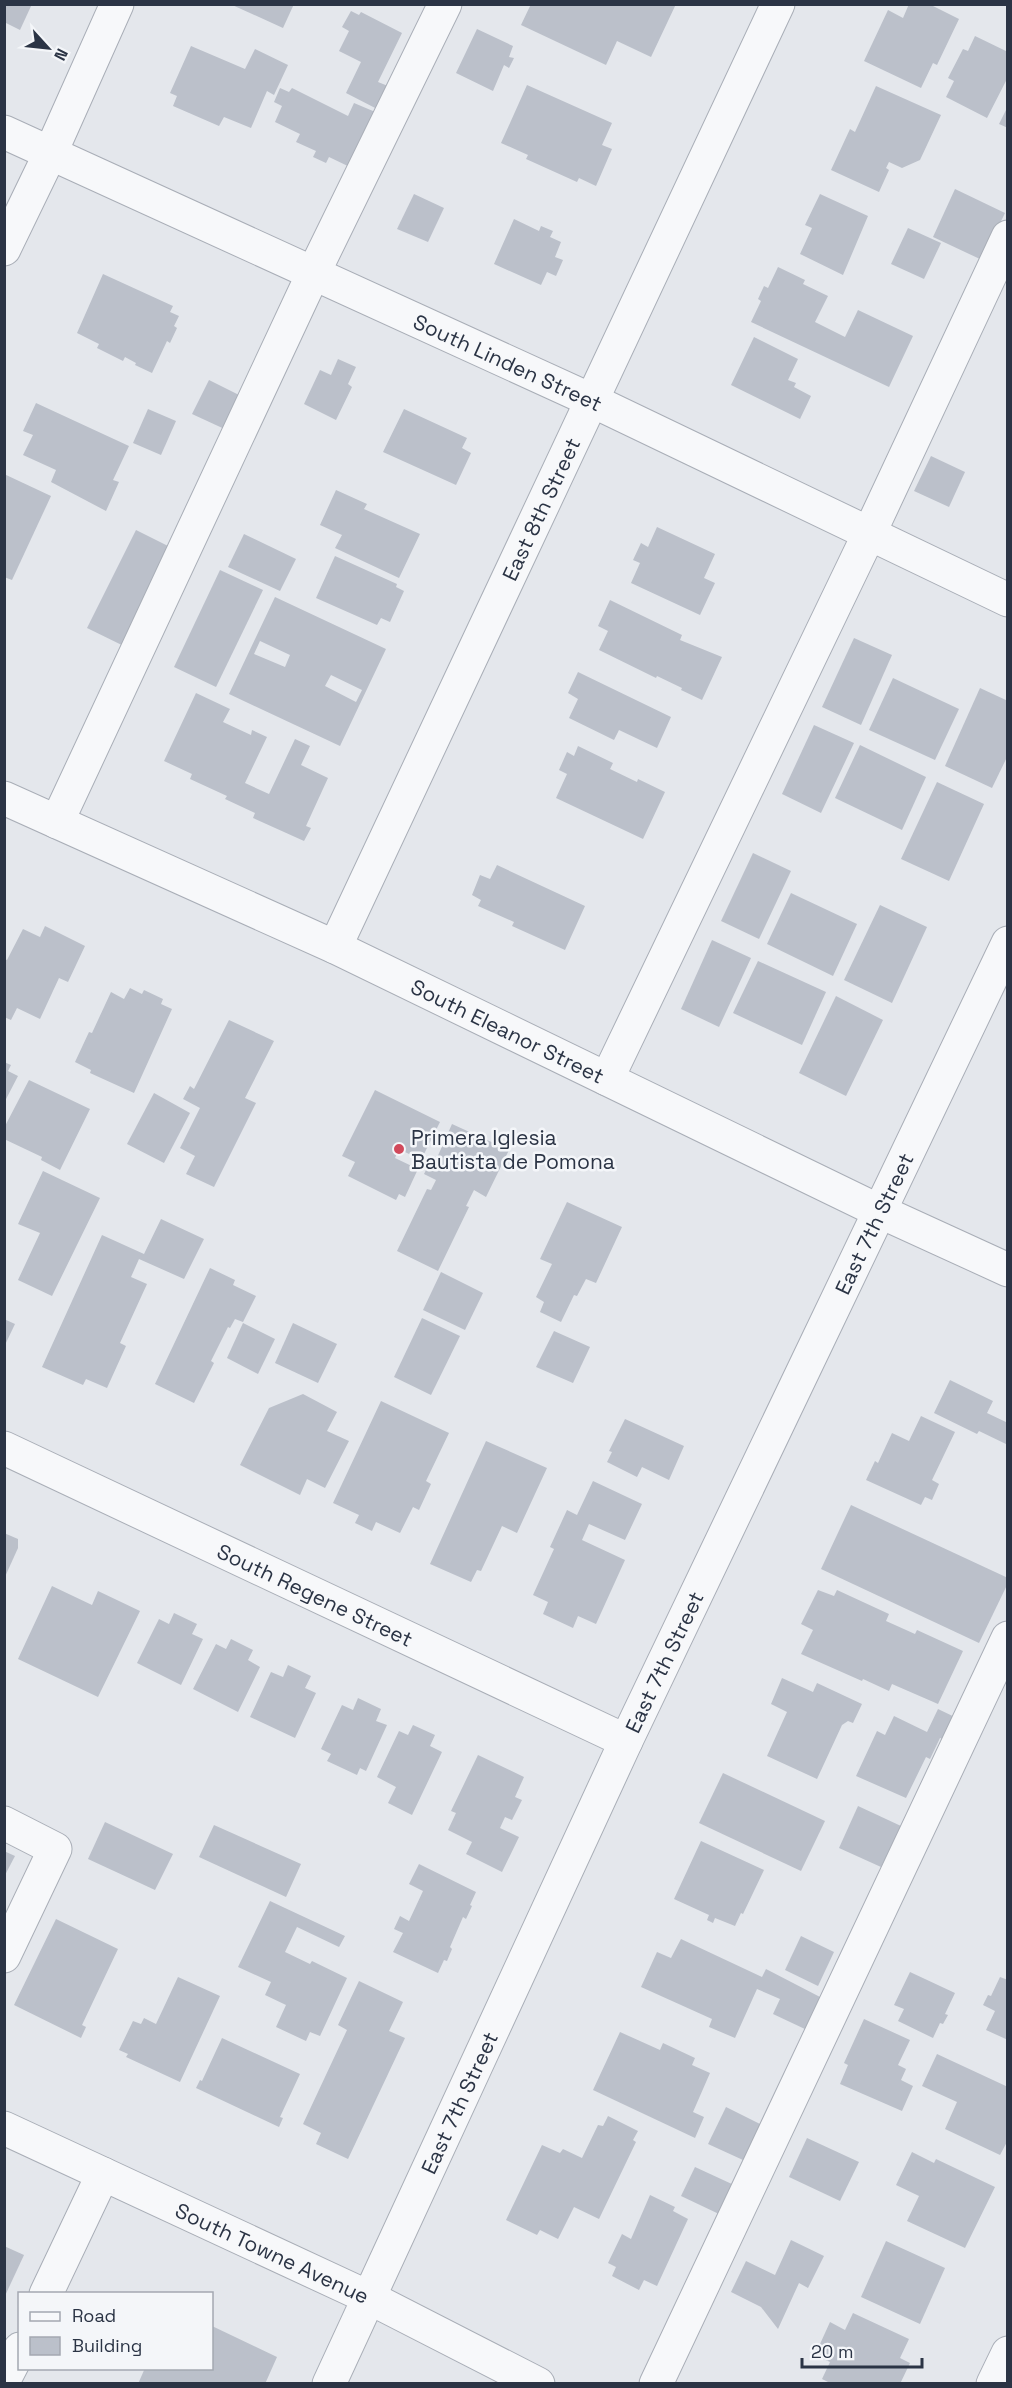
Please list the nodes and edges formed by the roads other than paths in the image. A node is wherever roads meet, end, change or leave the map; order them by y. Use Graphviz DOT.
graph roads {
  1 [pos="117,4"];
  2 [pos="445,4"];
  3 [pos="778,4"];
  4 [pos="4,132"];
  5 [pos="50,154"];
  6 [pos="1008,237"];
  7 [pos="4,249"];
  8 [pos="313,274"];
  9 [pos="592,401"];
  10 [pos="870,534"];
  11 [pos="1008,600"];
  12 [pos="4,798"];
  13 [pos="57,822"];
  14 [pos="1008,943"];
  15 [pos="335,947"];
  16 [pos="607,1079"];
  17 [pos="879,1211"];
  18 [pos="1008,1270"];
  19 [pos="4,1448"];
  20 [pos="1008,1638"];
  21 [pos="626,1741"];
  22 [pos="4,1823"];
  23 [pos="4,1956"];
  24 [pos="4,2128"];
  25 [pos="103,2174"];
  26 [pos="47,2292"];
  27 [pos="370,2298"];
  28 [pos="18,2353"];
  29 [pos="1008,2353"];
  30 [pos="4,2380"];
  31 [pos="329,2384"];
  32 [pos="538,2384"];
  33 [pos="657,2384"];
  34 [pos="993,2384"];
  1 -- 5 [label="street"];
  2 -- 8 [label="street"];
  3 -- 9 [label="street, East 8th Street"];
  4 -- 5 [label="street, South Linden Street"];
  5 -- 7 [label="street"];
  5 -- 8 [label="street, South Linden Street"];
  6 -- 10 [label="street"];
  8 -- 9 [label="street, South Linden Street"];
  8 -- 13 [label="street"];
  9 -- 10 [label="street, South Linden Street"];
  9 -- 15 [label="street, East 8th Street"];
  10 -- 11 [label="street, South Linden Street"];
  10 -- 16 [label="street"];
  12 -- 13 [label="street, South Eleanor Street"];
  13 -- 15 [label="street, South Eleanor Street"];
  14 -- 17 [label="street, East 7th Street"];
  15 -- 16 [label="street, South Eleanor Street"];
  16 -- 17 [label="street, South Eleanor Street"];
  17 -- 18 [label="street, South Eleanor Street"];
  17 -- 21 [label="street, East 7th Street"];
  19 -- 21 [label="street, South Regene Street"];
  20 -- 33 [label="street"];
  21 -- 27 [label="street, East 7th Street"];
  22 -- 23 [label="street"];
  24 -- 25 [label="street, South Towne Avenue"];
  25 -- 26 [label="street"];
  25 -- 27 [label="street, South Towne Avenue"];
  27 -- 31 [label="street, East 7th Street"];
  27 -- 32 [label="street, South Towne Avenue"];
  28 -- 30 [label="street"];
  29 -- 34 [label="street"];
}
